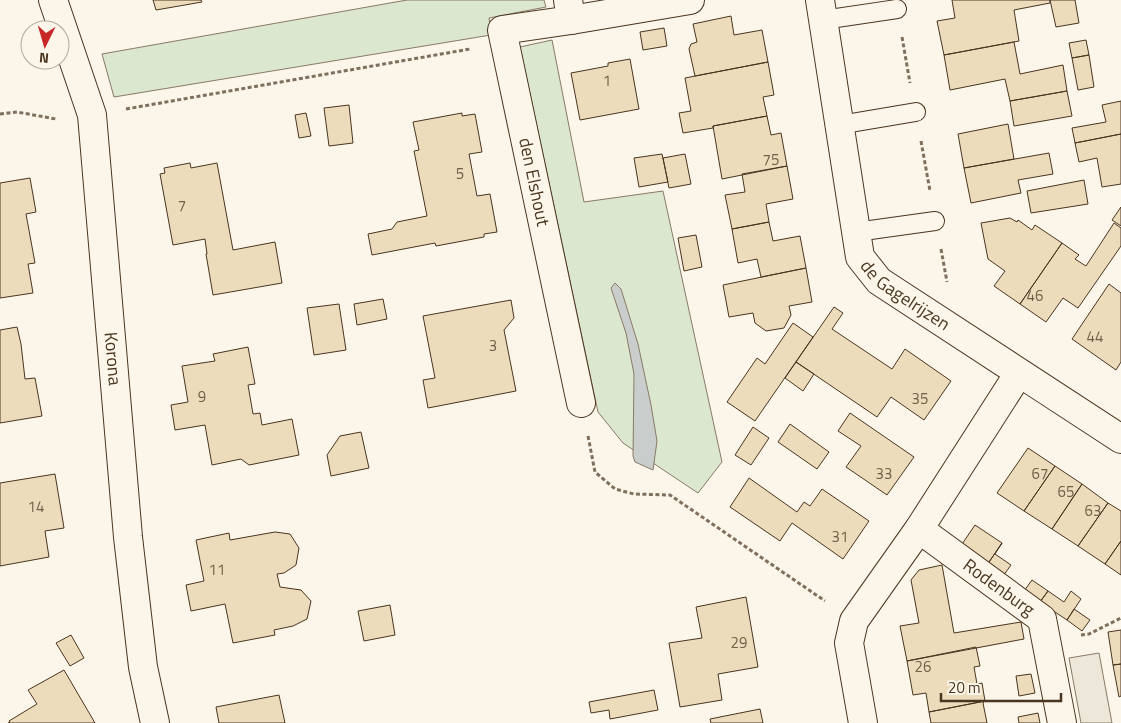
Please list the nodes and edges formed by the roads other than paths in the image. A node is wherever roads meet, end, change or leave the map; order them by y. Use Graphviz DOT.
graph roads {
  1 [pos="53,0"];
  2 [pos="690,0"];
  3 [pos="896,9"];
  4 [pos="570,10"];
  5 [pos="821,10"];
  6 [pos="916,112"];
  7 [pos="839,125"];
  8 [pos="936,221"];
  9 [pos="856,232"];
  10 [pos="1019,373"];
  11 [pos="581,403"];
  12 [pos="1121,439"];
  13 [pos="919,529"];
  14 [pos="155,723"];
  15 [pos="862,723"];
  16 [pos="1062,723"];
  1 -- 14 [label="street, Korona"];
  2 -- 4 [label="street"];
  3 -- 5 [label="lane"];
  4 -- 11 [label="street, den Elshout"];
  5 -- 7 [label="street, de Gagelrijzen"];
  6 -- 7 [label="lane"];
  7 -- 9 [label="street, de Gagelrijzen"];
  8 -- 9 [label="lane"];
  9 -- 10 [label="street, de Gagelrijzen"];
  10 -- 12 [label="street, de Gagelrijzen"];
  10 -- 13 [label="street"];
  13 -- 15 [label="street"];
  13 -- 16 [label="street, Rodenburg"];
}
